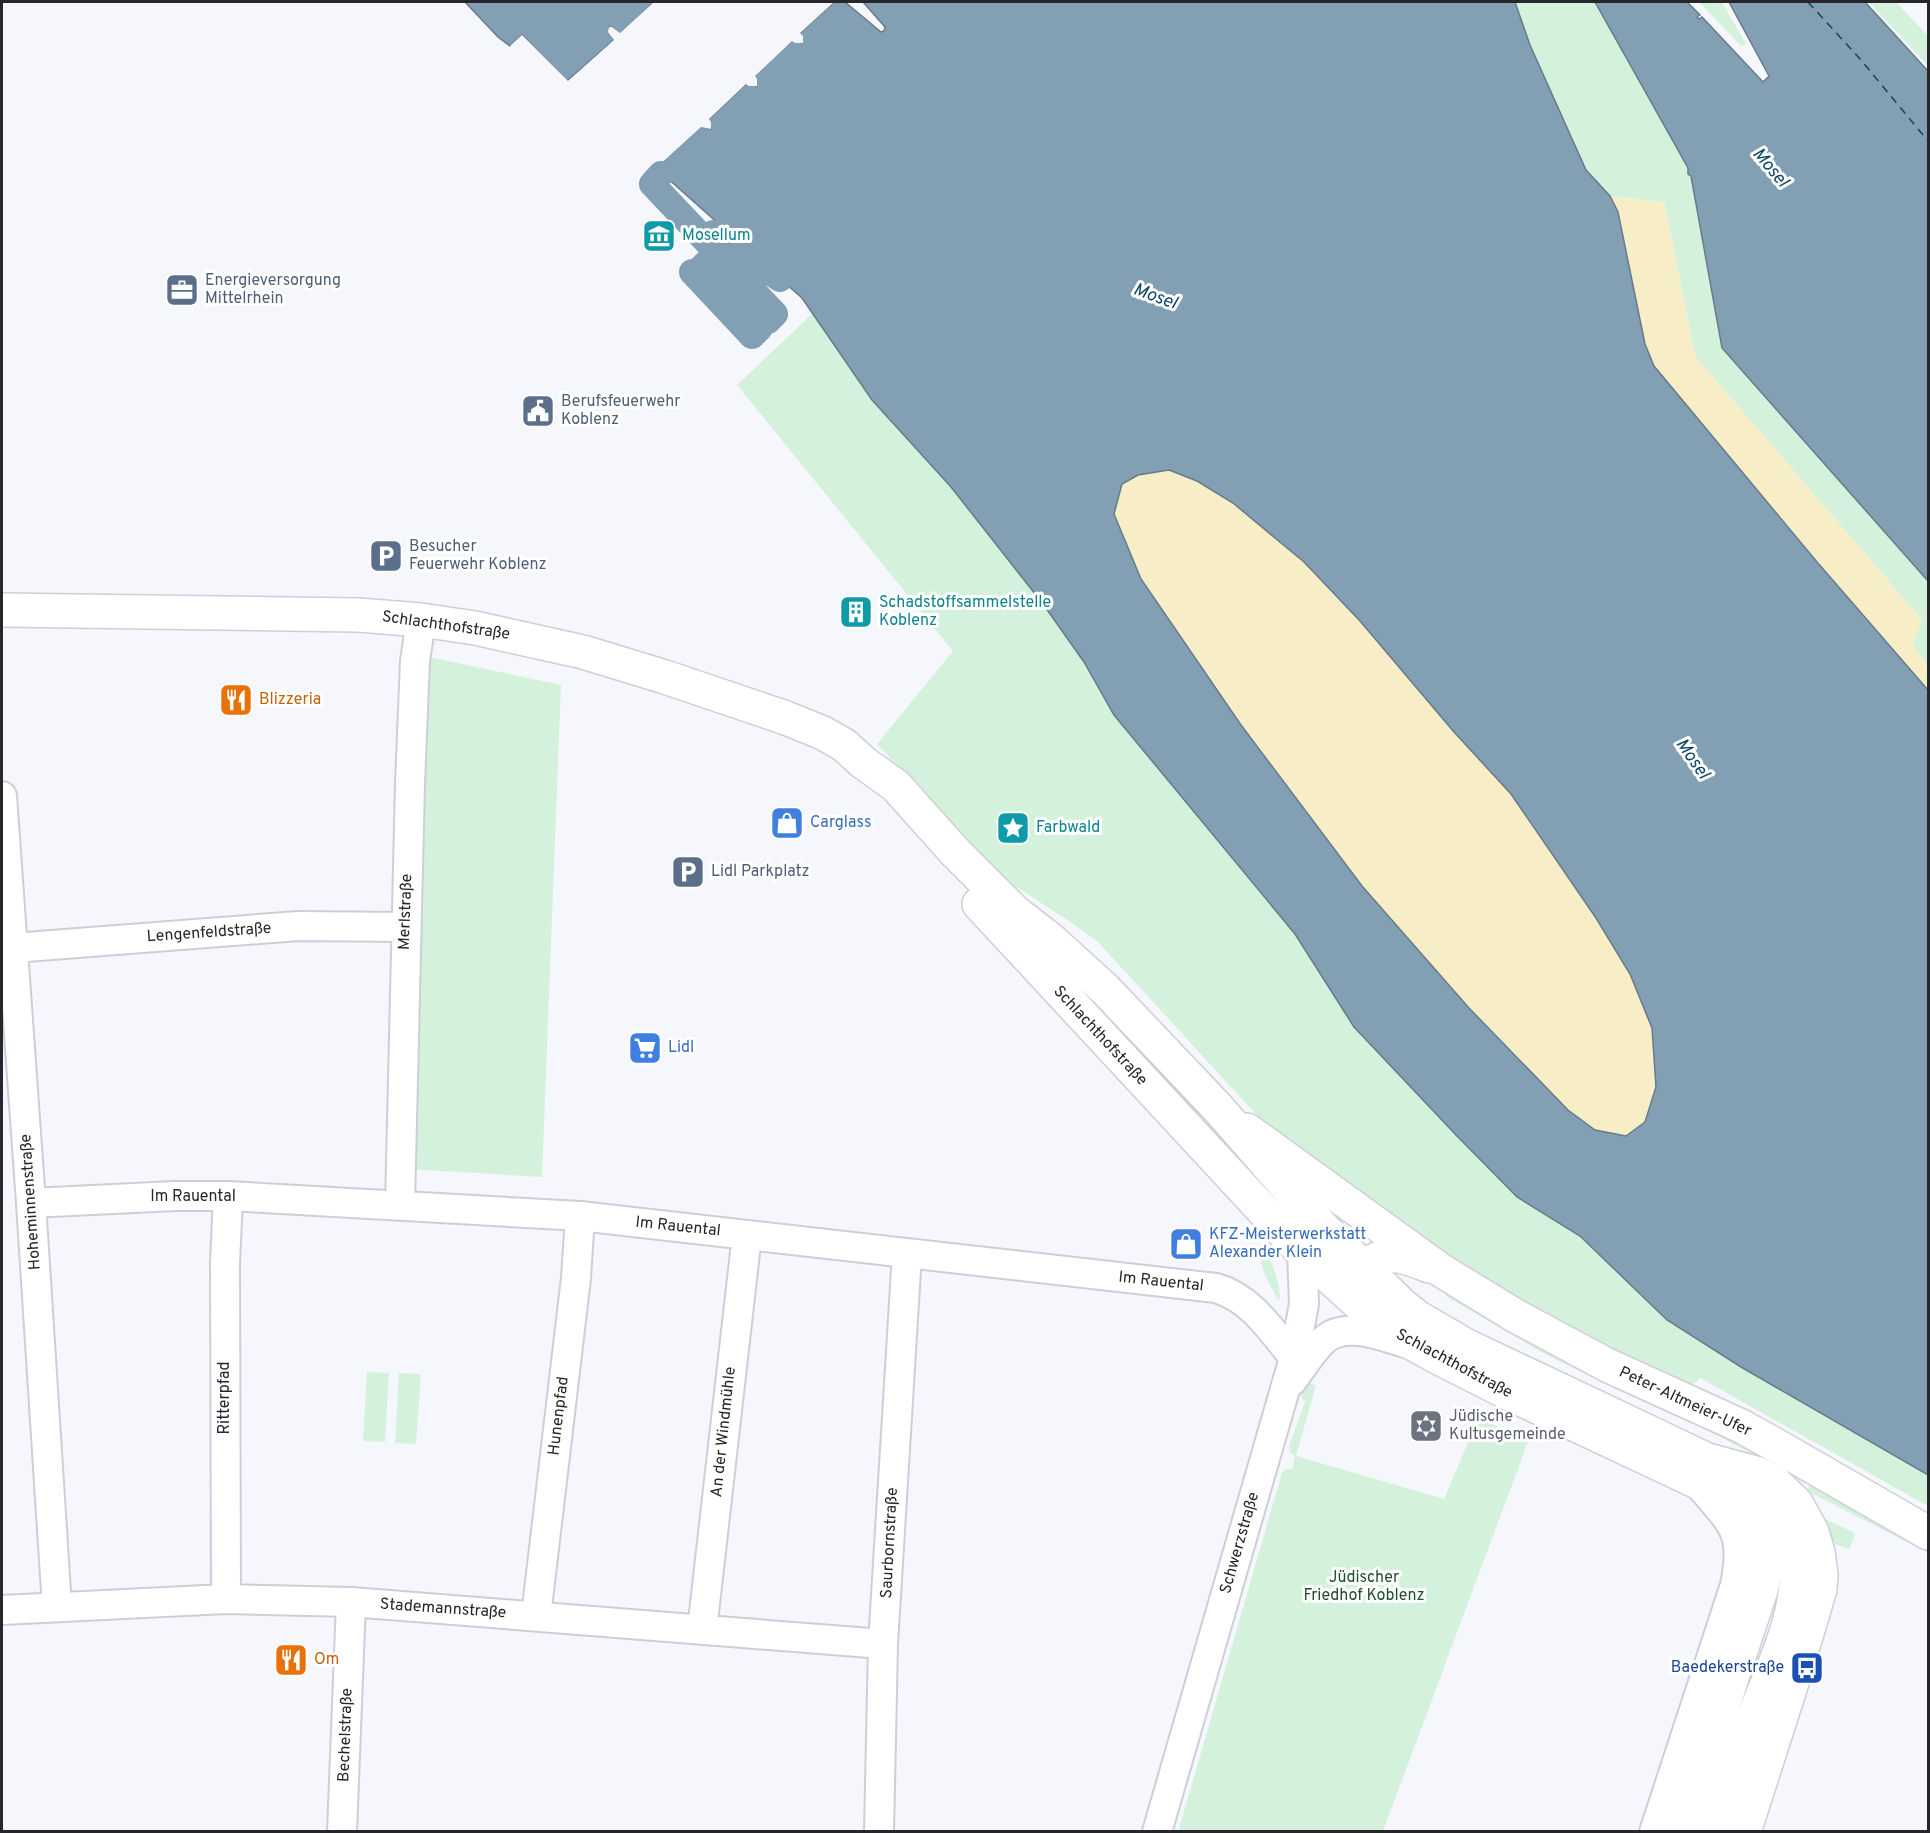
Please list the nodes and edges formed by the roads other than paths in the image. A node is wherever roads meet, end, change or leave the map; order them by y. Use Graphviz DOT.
graph roads {
  1 [pos="2,610"];
  2 [pos="421,620"];
  3 [pos="864,763"];
  4 [pos="2,796"];
  5 [pos="5,890"];
  6 [pos="406,927"];
  7 [pos="13,948"];
  8 [pos="1217,1107"];
  9 [pos="228,1196"];
  10 [pos="31,1203"];
  11 [pos="400,1205"];
  12 [pos="580,1216"];
  13 [pos="747,1235"];
  14 [pos="1302,1252"];
  15 [pos="907,1254"];
  16 [pos="1364,1270"];
  17 [pos="1442,1270"];
  18 [pos="1416,1346"];
  19 [pos="1294,1358"];
  20 [pos="1285,1389"];
  21 [pos="1701,1469"];
  22 [pos="1929,1533"];
  23 [pos="226,1599"];
  24 [pos="351,1602"];
  25 [pos="57,1607"];
  26 [pos="2,1610"];
  27 [pos="536,1616"];
  28 [pos="702,1630"];
  29 [pos="883,1644"];
  30 [pos="342,1832"];
  31 [pos="879,1832"];
  32 [pos="1156,1832"];
  33 [pos="1654,1832"];
  34 [pos="1681,1832"];
  35 [pos="1712,1832"];
  36 [pos="1744,1832"];
  1 -- 2 [label="main road, Schlachthofstraße"];
  2 -- 3 [label="main road, Schlachthofstraße"];
  2 -- 6 [label="street, Merlstraße"];
  3 -- 8 [label="main road, Schlachthofstraße"];
  3 -- 14 [label="main road, Schlachthofstraße"];
  4 -- 5 [label="street, Hoheminnenstraße"];
  5 -- 7 [label="street, Hoheminnenstraße"];
  6 -- 7 [label="street, Lengenfeldstraße"];
  6 -- 11 [label="street, Merlstraße"];
  7 -- 10 [label="street, Hoheminnenstraße"];
  8 -- 16 [label="main road, Schlachthofstraße"];
  8 -- 17 [label="main road, Peter-Altmeier-Ufer"];
  9 -- 10 [label="street, Im Rauental"];
  9 -- 11 [label="street, Im Rauental"];
  9 -- 23 [label="street, Ritterpfad"];
  10 -- 25 [label="street, Hoheminnenstraße"];
  11 -- 12 [label="street, Im Rauental"];
  12 -- 13 [label="street, Im Rauental"];
  12 -- 27 [label="street, Hunenpfad"];
  13 -- 15 [label="street, Im Rauental"];
  13 -- 28 [label="street, An der Windmühle"];
  14 -- 16 [label="main road"];
  14 -- 18 [label="main road, Schlachthofstraße"];
  14 -- 19 [label="street, Schwerzstraße"];
  15 -- 19 [label="street, Im Rauental"];
  15 -- 29 [label="street, Saurbornstraße"];
  16 -- 17 [label="main road, Peter-Altmeier-Ufer"];
  16 -- 21 [label="main road, Schlachthofstraße"];
  17 -- 22 [label="main road, Peter-Altmeier-Ufer"];
  18 -- 20 [label="street"];
  18 -- 21 [label="main road, Schlachthofstraße"];
  19 -- 20 [label="street, Schwerzstraße"];
  20 -- 32 [label="street, Schwerzstraße"];
  21 -- 33 [label="street"];
  21 -- 34 [label="main road, Schlachthofstraße"];
  21 -- 35 [label="main road, Schlachthofstraße"];
  21 -- 36 [label="main road, Schlachthofstraße"];
  23 -- 24 [label="street, Stademannstraße"];
  23 -- 25 [label="street, Stademannstraße"];
  24 -- 27 [label="street, Stademannstraße"];
  24 -- 30 [label="street, Bechelstraße"];
  25 -- 26 [label="street, Stademannstraße"];
  27 -- 28 [label="street, Stademannstraße"];
  28 -- 29 [label="street, Stademannstraße"];
  29 -- 31 [label="street, Saurbornstraße"];
}
